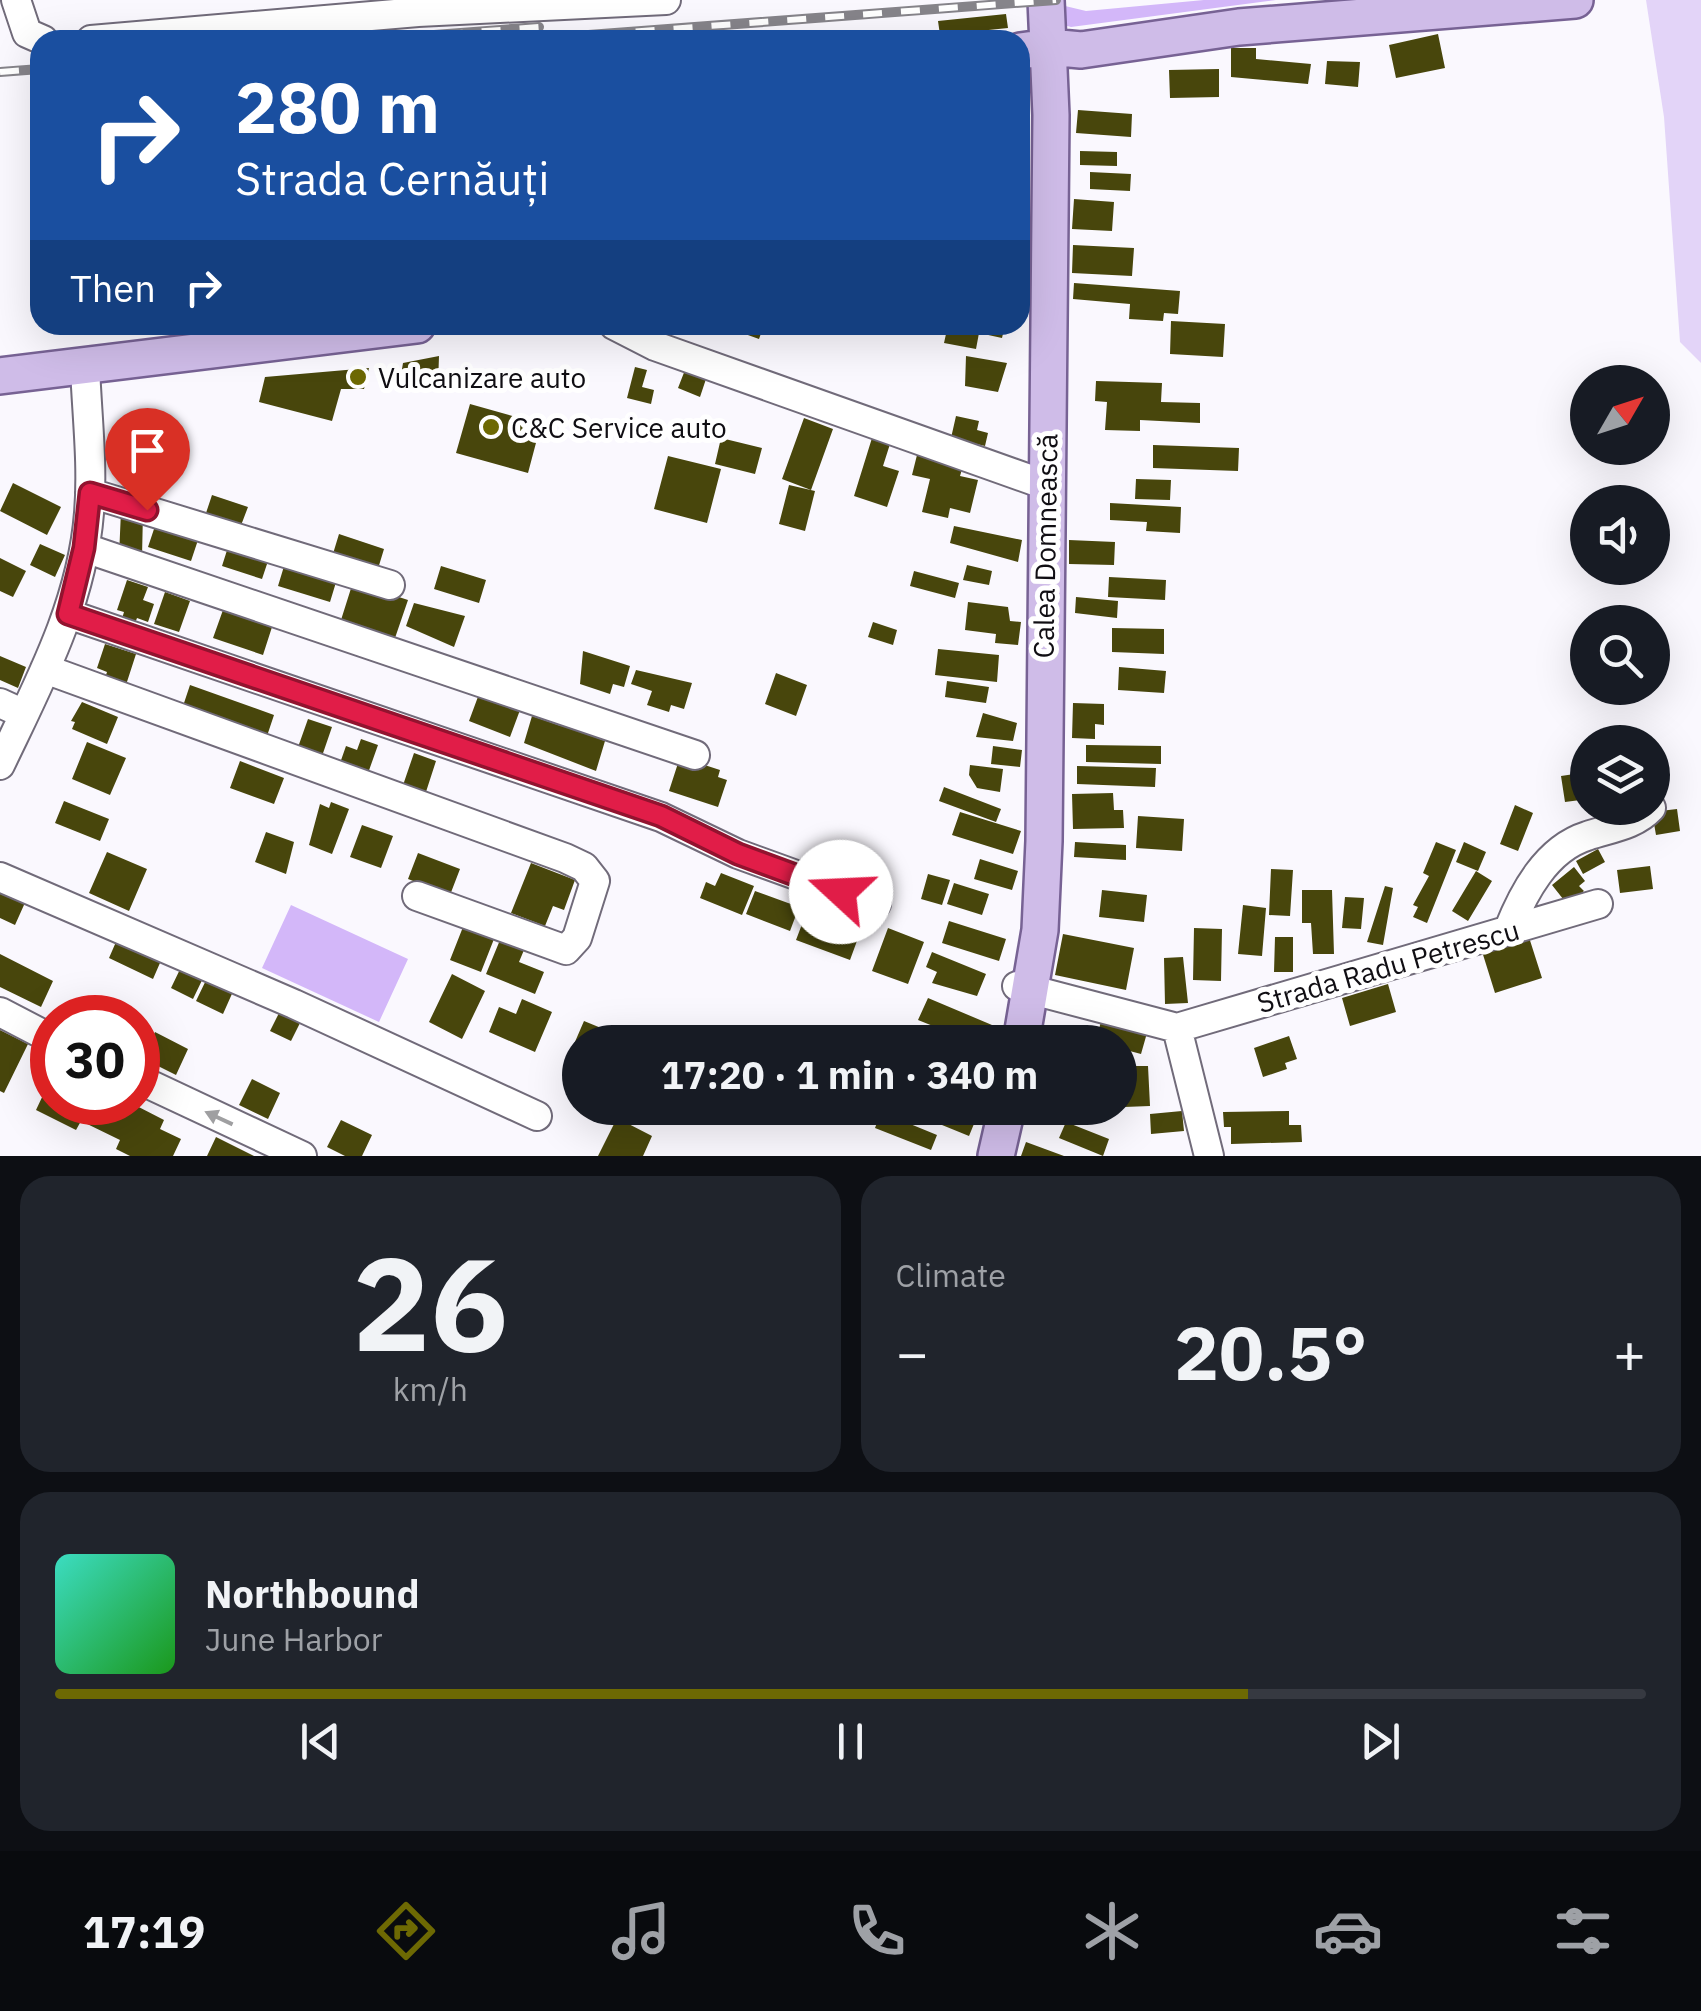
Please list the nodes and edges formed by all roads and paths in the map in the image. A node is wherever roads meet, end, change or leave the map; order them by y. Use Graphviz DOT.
graph roads {
  1 [pos="16,0"];
  2 [pos="666,0"];
  3 [pos="1046,0"];
  4 [pos="1302,0"];
  5 [pos="1575,0"];
  6 [pos="208,30"];
  7 [pos="30,34"];
  8 [pos="1034,49"];
  9 [pos="340,335"];
  10 [pos="634,335"];
  11 [pos="86,368"];
  12 [pos="0,376"];
  13 [pos="1038,483"];
  14 [pos="90,493"];
  15 [pos="84,548"];
  16 [pos="390,585"];
  17 [pos="68,614"];
  18 [pos="45,669"];
  19 [pos="12,708"];
  20 [pos="695,755"];
  21 [pos="0,765"];
  22 [pos="1622,825"];
  23 [pos="0,877"];
  24 [pos="417,896"];
  25 [pos="876,904"];
  26 [pos="1598,904"];
  27 [pos="1508,930"];
  28 [pos="1025,988"];
  29 [pos="0,1012"];
  30 [pos="1011,1025"];
  31 [pos="1022,1025"];
  32 [pos="30,1027"];
  33 [pos="1177,1028"];
  34 [pos="160,1089"];
  35 [pos="537,1116"];
  36 [pos="986,1125"];
  37 [pos="1003,1125"];
  38 [pos="302,1156"];
  39 [pos="980,1156"];
  40 [pos="996,1156"];
  41 [pos="1209,1156"];
  1 -- 7 [label="street"];
  2 -- 6 [label="street"];
  3 -- 8 [label="main road"];
  4 -- 8 [label="main road"];
  5 -- 8 [label="main road"];
  8 -- 13 [label="main road, Calea Domnească"];
  8 -- 13 [label="main road, Calea Domnească"];
  9 -- 11 [label="main road"];
  10 -- 13 [label="street"];
  11 -- 12 [label="main road"];
  11 -- 14 [label="street"];
  13 -- 28 [label="main road, Calea Domnească"];
  14 -- 15 [label="street"];
  14 -- 16 [label="street"];
  15 -- 17 [label="street"];
  15 -- 20 [label="street"];
  17 -- 18 [label="street"];
  17 -- 25 [label="street"];
  18 -- 19 [label="street"];
  18 -- 24 [label="street"];
  19 -- 21 [label="street"];
  22 -- 27 [label="street"];
  23 -- 35 [label="street"];
  26 -- 27 [label="street, Strada Radu Petrescu"];
  27 -- 33 [label="street, Strada Radu Petrescu"];
  28 -- 30 [label="main road, Calea Domnească"];
  28 -- 31 [label="main road, Calea Domnească"];
  28 -- 33 [label="street"];
  29 -- 32 [label="street"];
  33 -- 41 [label="street"];
  38 -- 34 [label="street, one-way"];
  36 -- 39 [label="main road"];
  37 -- 40 [label="main road"];
}
